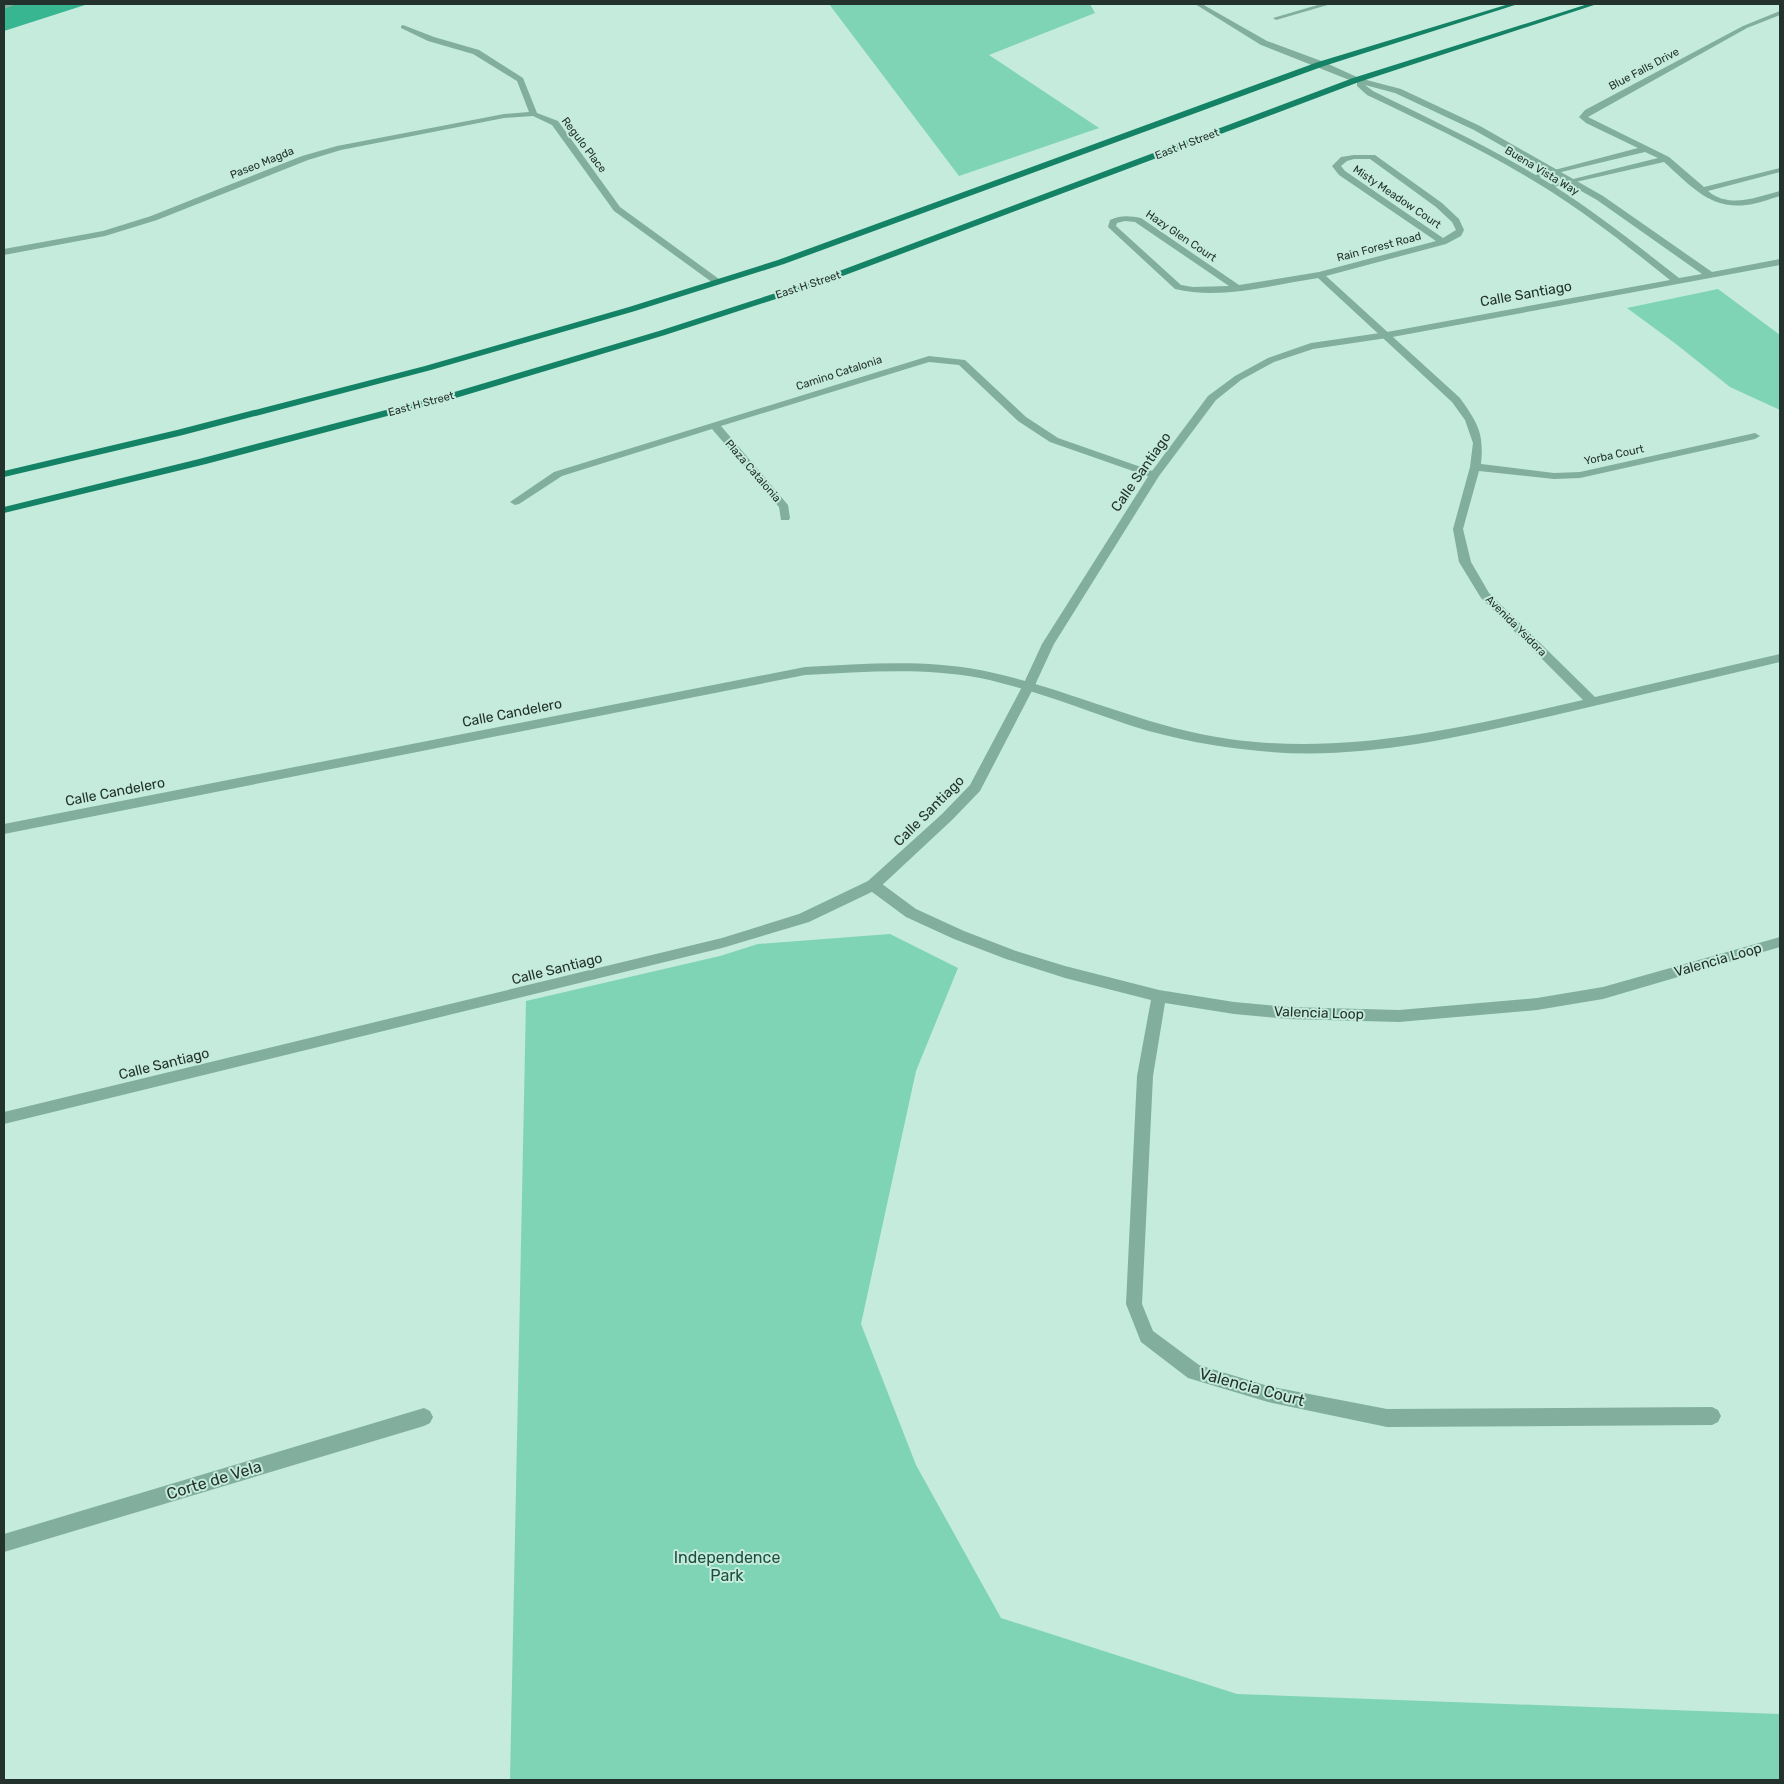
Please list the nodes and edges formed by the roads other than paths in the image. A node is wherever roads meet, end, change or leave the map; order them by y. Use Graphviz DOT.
graph roads {
  1 [pos="14,4"];
  2 [pos="1198,4"];
  3 [pos="1325,4"];
  4 [pos="1516,4"];
  5 [pos="1594,4"];
  6 [pos="4,7"];
  7 [pos="1780,13"];
  8 [pos="1276,18"];
  9 [pos="403,28"];
  10 [pos="1321,64"];
  11 [pos="1356,80"];
  12 [pos="534,114"];
  13 [pos="1646,149"];
  14 [pos="1666,159"];
  15 [pos="1780,170"];
  16 [pos="1554,171"];
  17 [pos="1532,176"];
  18 [pos="1571,181"];
  19 [pos="1549,186"];
  20 [pos="1703,190"];
  21 [pos="1779,195"];
  22 [pos="1456,221"];
  23 [pos="1443,242"];
  24 [pos="4,252"];
  25 [pos="1780,262"];
  26 [pos="1320,275"];
  27 [pos="1710,275"];
  28 [pos="716,281"];
  29 [pos="1679,282"];
  30 [pos="1178,288"];
  31 [pos="1237,288"];
  32 [pos="1387,335"];
  33 [pos="715,426"];
  34 [pos="1755,436"];
  35 [pos="1475,467"];
  36 [pos="4,474"];
  37 [pos="1154,475"];
  38 [pos="515,502"];
  39 [pos="4,510"];
  40 [pos="785,518"];
  41 [pos="1780,658"];
  42 [pos="1029,685"];
  43 [pos="1592,702"];
  44 [pos="4,829"];
  45 [pos="873,885"];
  46 [pos="1780,942"];
  47 [pos="1159,996"];
  48 [pos="4,1118"];
  49 [pos="1712,1416"];
  50 [pos="424,1418"];
  51 [pos="4,1543"];
  1 -- 6 [label="street"];
  2 -- 10 [label="street, Buena Vista Way"];
  3 -- 8 [label="street"];
  4 -- 10 [label="main road"];
  5 -- 11 [label="main road, East H Street"];
  7 -- 13 [label="street, Blue Falls Drive"];
  9 -- 12 [label="street"];
  10 -- 11 [label="street, Buena Vista Way"];
  10 -- 28 [label="main road"];
  11 -- 16 [label="street, Buena Vista Way"];
  11 -- 17 [label="street, Buena Vista Way"];
  11 -- 39 [label="main road, East H Street"];
  12 -- 24 [label="street, Paseo Magda"];
  12 -- 28 [label="street, Regulo Place"];
  13 -- 14 [label="street, Blue Falls Drive"];
  13 -- 16 [label="street"];
  14 -- 18 [label="street"];
  14 -- 20 [label="street, Blue Falls Drive"];
  15 -- 20 [label="street"];
  16 -- 17 [label="street"];
  16 -- 18 [label="street, Buena Vista Way"];
  17 -- 19 [label="street, Buena Vista Way"];
  18 -- 19 [label="street"];
  18 -- 27 [label="street, Buena Vista Way"];
  19 -- 29 [label="street, Buena Vista Way"];
  20 -- 21 [label="street, Blue Falls Drive"];
  22 -- 23 [label="street, Rain Forest Road"];
  22 -- 23 [label="street, Misty Meadow Court"];
  23 -- 26 [label="street, Rain Forest Road"];
  25 -- 27 [label="street"];
  26 -- 31 [label="street, Rain Forest Road"];
  26 -- 32 [label="street, Rain Forest Road"];
  27 -- 29 [label="street"];
  28 -- 36 [label="main road"];
  29 -- 32 [label="street, Calle Santiago"];
  30 -- 31 [label="street, Rain Forest Road"];
  30 -- 31 [label="street, Hazy Glen Court"];
  32 -- 35 [label="street, Avenida Ysidora"];
  32 -- 37 [label="street, Calle Santiago"];
  33 -- 37 [label="street, Camino Catalonia"];
  33 -- 38 [label="street, Camino Catalonia"];
  33 -- 40 [label="street, Plaza Catalonia"];
  34 -- 35 [label="street, Yorba Court"];
  35 -- 43 [label="street, Avenida Ysidora"];
  37 -- 42 [label="street, Calle Santiago"];
  41 -- 43 [label="street"];
  42 -- 43 [label="street"];
  42 -- 44 [label="street, Calle Candelero"];
  42 -- 45 [label="street, Calle Santiago"];
  45 -- 47 [label="street, Valencia Loop"];
  45 -- 48 [label="street, Calle Santiago"];
  46 -- 47 [label="street, Valencia Loop"];
  47 -- 49 [label="street, Valencia Court"];
  50 -- 51 [label="street, Corte de Vela"];
}
